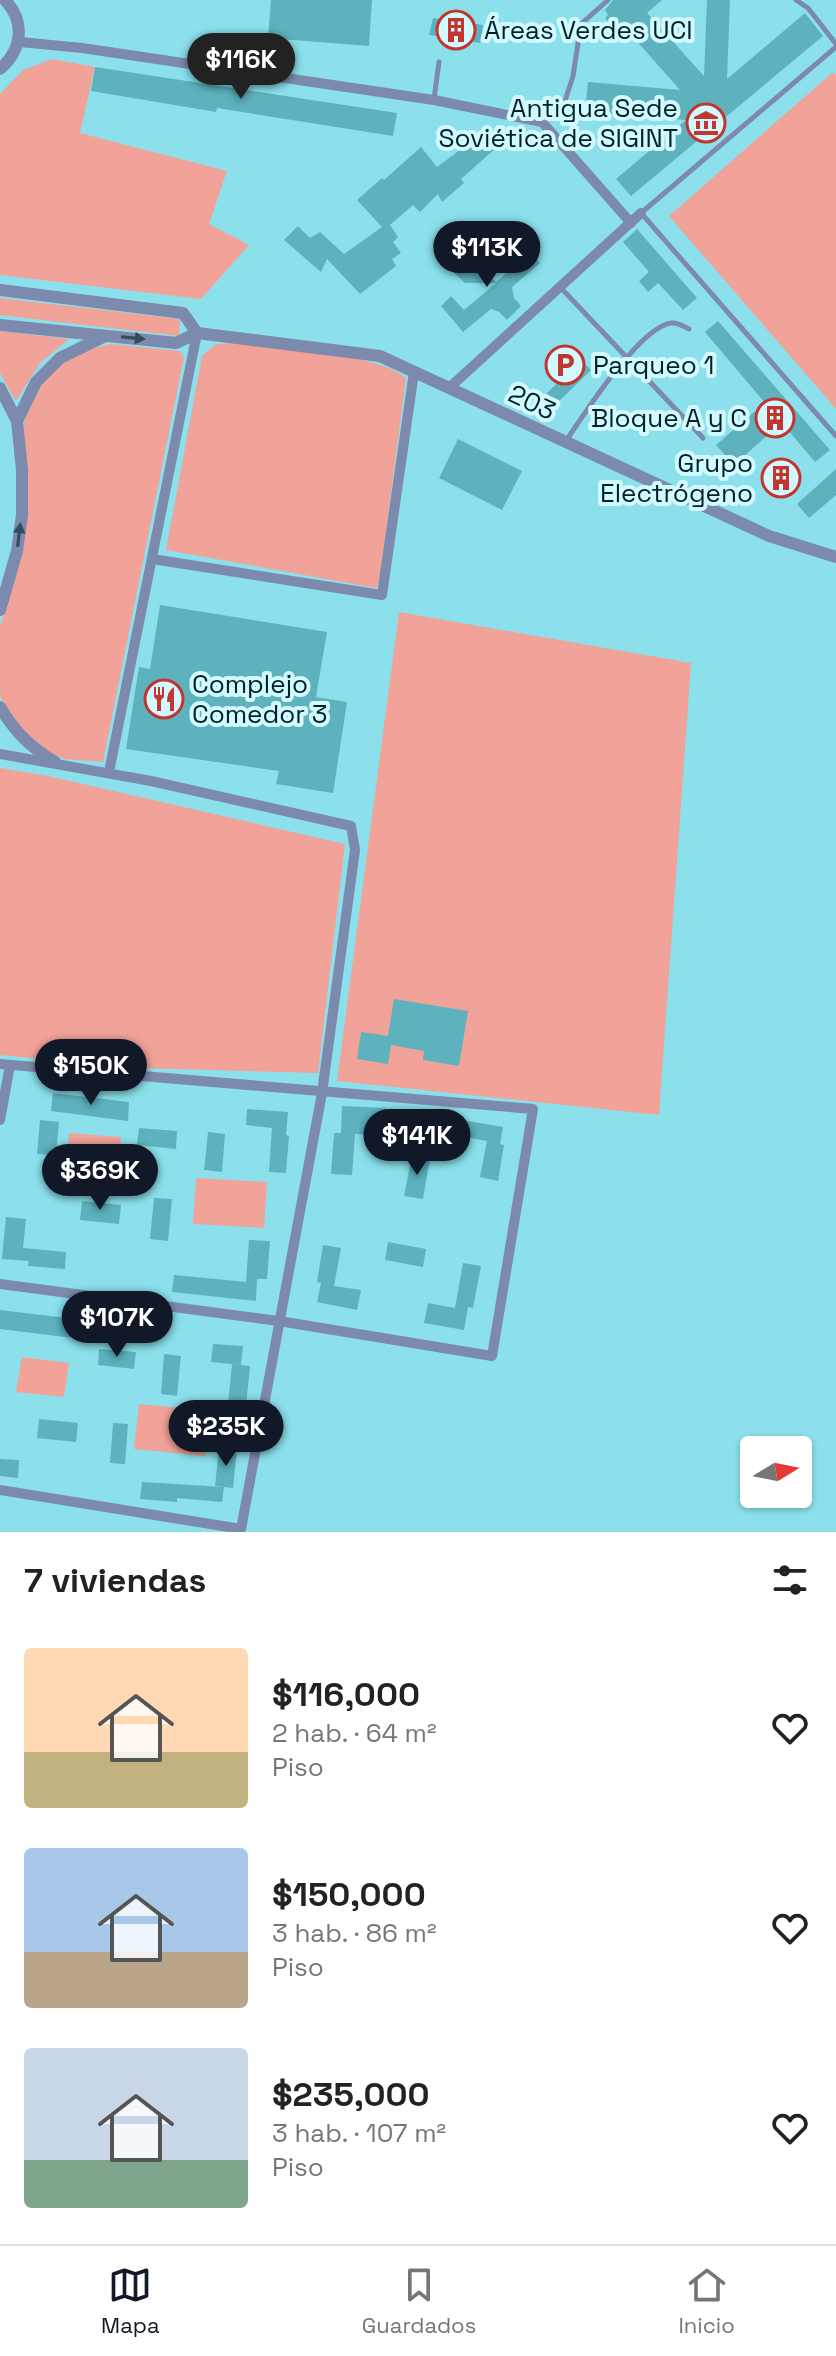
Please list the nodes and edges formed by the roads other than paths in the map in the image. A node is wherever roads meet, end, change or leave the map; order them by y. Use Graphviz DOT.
graph roads {
  1 [pos="5,0"];
  2 [pos="608,0"];
  3 [pos="796,0"];
  4 [pos="20,42"];
  5 [pos="836,45"];
  6 [pos="439,62"];
  7 [pos="0,69"];
  8 [pos="434,100"];
  9 [pos="542,122"];
  10 [pos="641,213"];
  11 [pos="631,223"];
  12 [pos="560,287"];
  13 [pos="0,290"];
  14 [pos="0,325"];
  15 [pos="689,329"];
  16 [pos="197,333"];
  17 [pos="105,336"];
  18 [pos="626,356"];
  19 [pos="414,372"];
  20 [pos="0,388"];
  21 [pos="449,388"];
  22 [pos="17,421"];
  23 [pos="836,436"];
  24 [pos="703,438"];
  25 [pos="565,441"];
  26 [pos="836,557"];
  27 [pos="152,559"];
  28 [pos="0,610"];
  29 [pos="0,707"];
  30 [pos="0,754"];
  31 [pos="55,762"];
  32 [pos="109,772"];
  33 [pos="5,1065"];
  34 [pos="322,1093"];
  35 [pos="0,1120"];
  36 [pos="0,1284"];
  37 [pos="279,1321"];
  38 [pos="0,1490"];
  1 -- 4 [label="street"];
  2 -- 9 [label="lane"];
  3 -- 5 [label="lane"];
  4 -- 7 [label="street"];
  4 -- 8 [label="street"];
  5 -- 10 [label="lane"];
  6 -- 8 [label="lane"];
  8 -- 9 [label="street"];
  9 -- 11 [label="street"];
  10 -- 11 [label="street"];
  10 -- 23 [label="lane"];
  11 -- 12 [label="street"];
  12 -- 18 [label="lane"];
  12 -- 21 [label="street"];
  13 -- 16 [label="street"];
  14 -- 17 [label="street"];
  15 -- 18 [label="lane"];
  17 -- 16 [label="street, one-way"];
  16 -- 19 [label="street, 203"];
  16 -- 27 [label="street"];
  17 -- 22 [label="street"];
  18 -- 24 [label="lane"];
  18 -- 25 [label="lane"];
  19 -- 21 [label="street, 203"];
  19 -- 27 [label="street"];
  20 -- 22 [label="street"];
  21 -- 25 [label="street, 203"];
  28 -- 22 [label="street, one-way"];
  25 -- 26 [label="street, 203"];
  27 -- 32 [label="street"];
  29 -- 31 [label="street"];
  30 -- 31 [label="street"];
  31 -- 32 [label="street"];
  32 -- 34 [label="street"];
  33 -- 34 [label="street"];
  33 -- 35 [label="street"];
  34 -- 37 [label="street"];
  34 -- 37 [label="street"];
  36 -- 37 [label="street"];
  37 -- 38 [label="street"];
}
